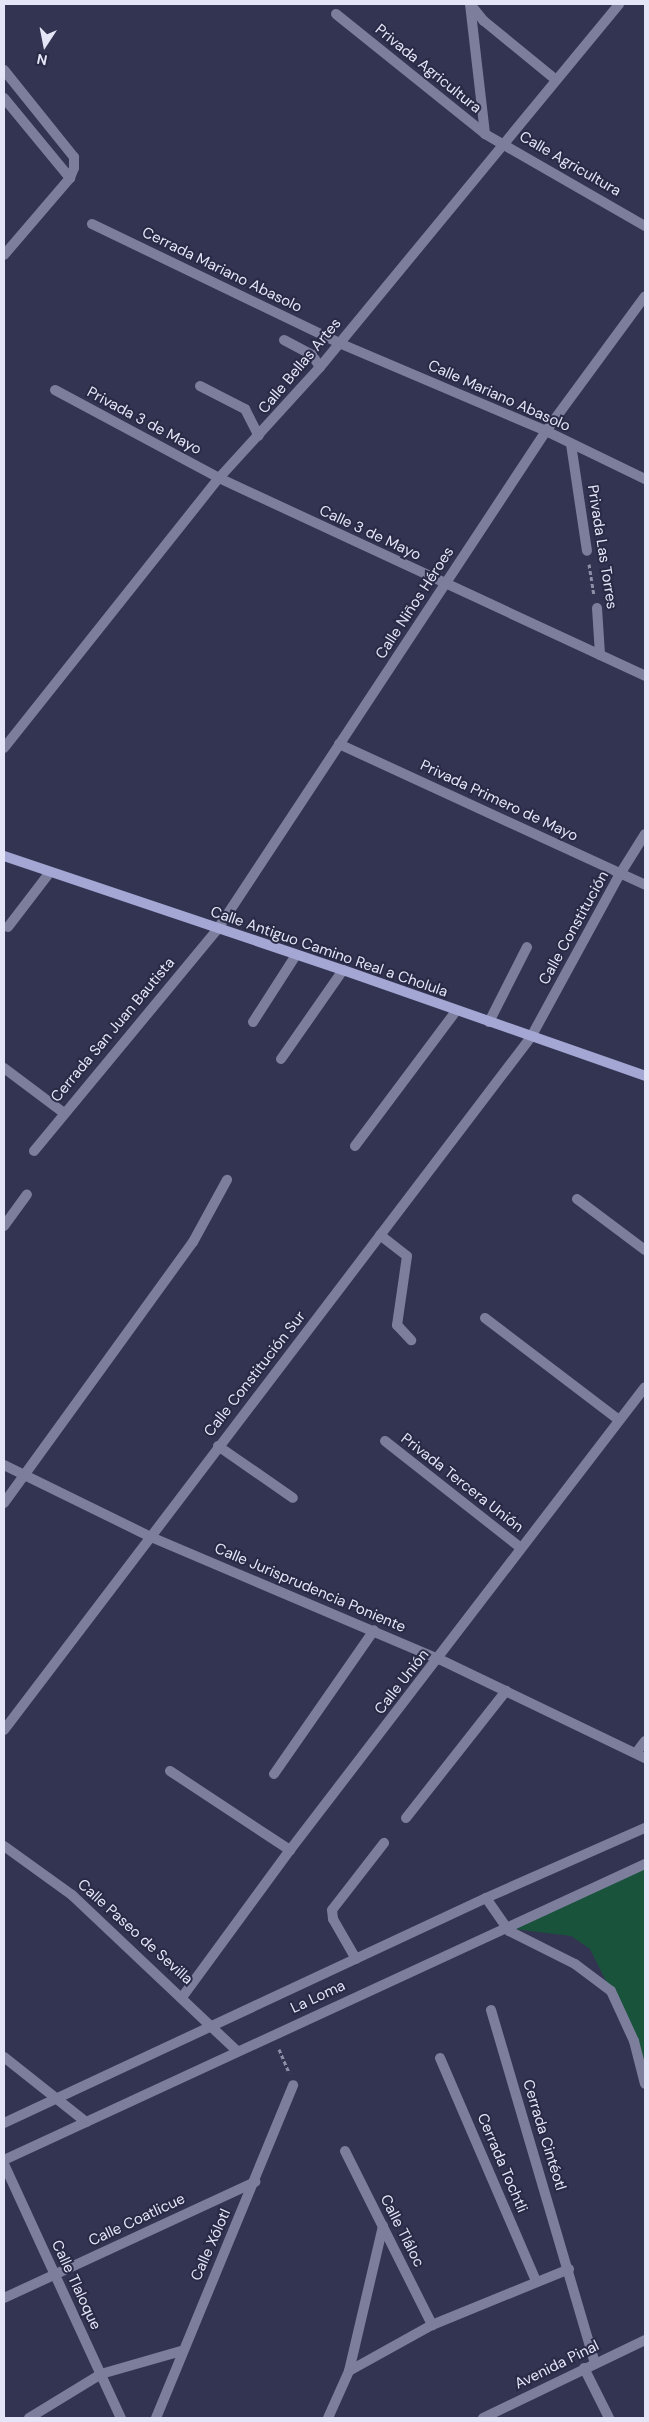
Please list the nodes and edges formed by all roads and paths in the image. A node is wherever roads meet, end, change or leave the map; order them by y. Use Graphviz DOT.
graph roads {
  1 [pos="470,4"];
  2 [pos="619,4"];
  3 [pos="336,14"];
  4 [pos="4,70"];
  5 [pos="556,80"];
  6 [pos="4,98"];
  7 [pos="485,134"];
  8 [pos="505,144"];
  9 [pos="70,178"];
  10 [pos="92,224"];
  11 [pos="645,226"];
  12 [pos="4,255"];
  13 [pos="645,296"];
  14 [pos="284,340"];
  15 [pos="339,343"];
  16 [pos="320,366"];
  17 [pos="200,386"];
  18 [pos="55,390"];
  19 [pos="546,431"];
  20 [pos="259,436"];
  21 [pos="571,444"];
  22 [pos="219,478"];
  23 [pos="645,479"];
  24 [pos="587,551"];
  25 [pos="445,585"];
  26 [pos="597,608"];
  27 [pos="600,655"];
  28 [pos="645,676"];
  29 [pos="340,744"];
  30 [pos="4,748"];
  31 [pos="645,834"];
  32 [pos="4,856"];
  33 [pos="50,872"];
  34 [pos="620,874"];
  35 [pos="645,885"];
  36 [pos="8,927"];
  37 [pos="217,930"];
  38 [pos="527,947"];
  39 [pos="296,955"];
  40 [pos="343,970"];
  41 [pos="456,1012"];
  42 [pos="253,1022"];
  43 [pos="489,1022"];
  44 [pos="531,1037"];
  45 [pos="281,1059"];
  46 [pos="4,1068"];
  47 [pos="645,1076"];
  48 [pos="64,1113"];
  49 [pos="355,1146"];
  50 [pos="34,1151"];
  51 [pos="227,1180"];
  52 [pos="27,1194"];
  53 [pos="577,1199"];
  54 [pos="4,1226"];
  55 [pos="380,1235"];
  56 [pos="645,1250"];
  57 [pos="486,1318"];
  58 [pos="412,1340"];
  59 [pos="645,1387"];
  60 [pos="619,1420"];
  61 [pos="385,1442"];
  62 [pos="218,1446"];
  63 [pos="4,1465"];
  64 [pos="24,1475"];
  65 [pos="293,1498"];
  66 [pos="4,1503"];
  67 [pos="151,1537"];
  68 [pos="521,1548"];
  69 [pos="374,1630"];
  70 [pos="439,1659"];
  71 [pos="506,1691"];
  72 [pos="4,1730"];
  73 [pos="645,1741"];
  74 [pos="640,1756"];
  75 [pos="170,1771"];
  76 [pos="274,1774"];
  77 [pos="406,1818"];
  78 [pos="645,1828"];
  79 [pos="384,1843"];
  80 [pos="4,1846"];
  81 [pos="290,1850"];
  82 [pos="645,1864"];
  83 [pos="486,1898"];
  84 [pos="506,1928"];
  85 [pos="356,1959"];
  86 [pos="183,1996"];
  87 [pos="491,2010"];
  88 [pos="214,2025"];
  89 [pos="273,2034"];
  90 [pos="237,2051"];
  91 [pos="4,2057"];
  92 [pos="440,2058"];
  93 [pos="293,2084"];
  94 [pos="645,2084"];
  95 [pos="58,2098"];
  96 [pos="86,2122"];
  97 [pos="4,2123"];
  98 [pos="345,2151"];
  99 [pos="4,2160"];
  100 [pos="4,2164"];
  101 [pos="255,2182"];
  102 [pos="383,2226"];
  103 [pos="569,2269"];
  104 [pos="54,2274"];
  105 [pos="536,2281"];
  106 [pos="4,2298"];
  107 [pos="432,2325"];
  108 [pos="645,2340"];
  109 [pos="181,2351"];
  110 [pos="595,2363"];
  111 [pos="584,2368"];
  112 [pos="349,2371"];
  113 [pos="101,2374"];
  114 [pos="29,2418"];
  115 [pos="121,2418"];
  116 [pos="156,2418"];
  117 [pos="328,2418"];
  118 [pos="483,2418"];
  119 [pos="609,2418"];
  1 -- 5 [label="street"];
  1 -- 7 [label="street"];
  2 -- 5 [label="street, Calle Bellas Artes"];
  3 -- 7 [label="street, Privada Agricultura"];
  4 -- 9 [label="street"];
  5 -- 8 [label="street, Calle Bellas Artes"];
  6 -- 9 [label="street"];
  7 -- 8 [label="street, Privada Agricultura"];
  8 -- 11 [label="street, Calle Agricultura"];
  8 -- 15 [label="street, Calle Bellas Artes"];
  9 -- 12 [label="street"];
  10 -- 15 [label="street, Cerrada Mariano Abasolo"];
  13 -- 19 [label="street, Calle Niños Héroes"];
  14 -- 16 [label="street"];
  15 -- 16 [label="street, Calle Bellas Artes"];
  15 -- 19 [label="street, Calle Mariano Abasolo"];
  16 -- 20 [label="street, Calle Bellas Artes"];
  17 -- 20 [label="street"];
  18 -- 22 [label="street, Privada 3 de Mayo"];
  19 -- 21 [label="street, Calle Mariano Abasolo"];
  19 -- 25 [label="street, Calle Niños Héroes"];
  20 -- 22 [label="street, Calle Bellas Artes"];
  21 -- 23 [label="street, Calle Mariano Abasolo"];
  21 -- 24 [label="street, Privada Las Torres"];
  22 -- 25 [label="street, Calle 3 de Mayo"];
  22 -- 30 [label="street, Calle Bellas Artes"];
  24 -- 26 [label="path, Privada Las Torres"];
  25 -- 27 [label="street, Calle 3 de Mayo"];
  25 -- 29 [label="street, Calle Niños Héroes"];
  26 -- 27 [label="street, Privada Las Torres"];
  27 -- 28 [label="street, Calle 3 de Mayo"];
  29 -- 34 [label="street, Privada Primero de Mayo"];
  29 -- 37 [label="street, Calle Niños Héroes"];
  31 -- 34 [label="street, Calle Constitución"];
  32 -- 33 [label="main road, Calle Antiguo Camino Real a Cholula"];
  33 -- 36 [label="street"];
  33 -- 37 [label="main road, Calle Antiguo Camino Real a Cholula"];
  34 -- 35 [label="street, Privada Primero de Mayo"];
  34 -- 44 [label="street, Calle Constitución"];
  37 -- 39 [label="main road, Calle Antiguo Camino Real a Cholula"];
  37 -- 48 [label="street, Cerrada San Juan Bautista"];
  38 -- 43 [label="street"];
  39 -- 40 [label="main road, Calle Antiguo Camino Real a Cholula"];
  39 -- 42 [label="street"];
  40 -- 41 [label="main road, Calle Antiguo Camino Real a Cholula"];
  40 -- 45 [label="street"];
  41 -- 43 [label="main road, Calle Antiguo Camino Real a Cholula"];
  41 -- 49 [label="street"];
  43 -- 44 [label="main road, Calle Antiguo Camino Real a Cholula"];
  44 -- 47 [label="main road, Calle Antiguo Camino Real a Cholula"];
  44 -- 55 [label="street, Calle Constitución Sur"];
  46 -- 48 [label="street"];
  48 -- 50 [label="street, Cerrada San Juan Bautista"];
  51 -- 64 [label="street"];
  52 -- 54 [label="street"];
  53 -- 56 [label="street"];
  55 -- 58 [label="street"];
  55 -- 62 [label="street, Calle Constitución Sur"];
  57 -- 60 [label="street"];
  59 -- 60 [label="street, Calle Unión"];
  60 -- 68 [label="street, Calle Unión"];
  61 -- 68 [label="street, Privada Tercera Unión"];
  62 -- 65 [label="street"];
  62 -- 67 [label="street, Calle Constitución Sur"];
  63 -- 64 [label="street, Calle Jurisprudencia Poniente"];
  64 -- 66 [label="street"];
  64 -- 67 [label="street, Calle Jurisprudencia Poniente"];
  67 -- 69 [label="street, Calle Jurisprudencia Poniente"];
  67 -- 72 [label="street, Calle Constitución Sur"];
  68 -- 70 [label="street, Calle Unión"];
  69 -- 70 [label="street, Calle Jurisprudencia Poniente"];
  69 -- 76 [label="street"];
  70 -- 71 [label="street, Calle Jurisprudencia Poniente"];
  70 -- 81 [label="street, Calle Unión"];
  71 -- 74 [label="street, Calle Jurisprudencia Poniente"];
  71 -- 77 [label="street"];
  73 -- 74 [label="street"];
  75 -- 81 [label="street"];
  78 -- 83 [label="street"];
  79 -- 85 [label="street"];
  80 -- 86 [label="street, Calle Paseo de Sevilla"];
  81 -- 86 [label="street, Calle Unión"];
  82 -- 84 [label="street, La Loma"];
  83 -- 84 [label="street"];
  83 -- 85 [label="street"];
  84 -- 89 [label="street, La Loma"];
  84 -- 94 [label="street"];
  85 -- 88 [label="street"];
  86 -- 88 [label="street, Calle Paseo de Sevilla"];
  87 -- 103 [label="street, Cerrada Cintéotl"];
  88 -- 90 [label="street, Calle Paseo de Sevilla"];
  88 -- 95 [label="street"];
  89 -- 90 [label="street, La Loma"];
  89 -- 93 [label="path"];
  90 -- 96 [label="street, La Loma"];
  91 -- 95 [label="street"];
  92 -- 105 [label="street, Cerrada Tochtli"];
  93 -- 101 [label="street, Calle Xólotl"];
  95 -- 96 [label="street"];
  95 -- 97 [label="street"];
  96 -- 99 [label="street, La Loma"];
  98 -- 102 [label="street, Calle Tláloc"];
  100 -- 104 [label="street, Calle Tlaloque"];
  101 -- 104 [label="street, Calle Coatlicue"];
  101 -- 109 [label="street, Calle Xólotl"];
  102 -- 107 [label="street, Calle Tláloc"];
  102 -- 112 [label="street"];
  103 -- 105 [label="street"];
  103 -- 110 [label="street, Cerrada Cintéotl"];
  104 -- 106 [label="street, Calle Coatlicue"];
  104 -- 113 [label="street, Calle Tlaloque"];
  105 -- 107 [label="street"];
  107 -- 112 [label="street"];
  108 -- 110 [label="street, Avenida Pinal"];
  109 -- 113 [label="street"];
  109 -- 116 [label="street, Calle Xólotl"];
  110 -- 111 [label="street, Avenida Pinal"];
  111 -- 118 [label="street, Avenida Pinal"];
  111 -- 119 [label="street"];
  112 -- 117 [label="street"];
  113 -- 114 [label="street"];
  113 -- 115 [label="street, Calle Tlaloque"];
}
